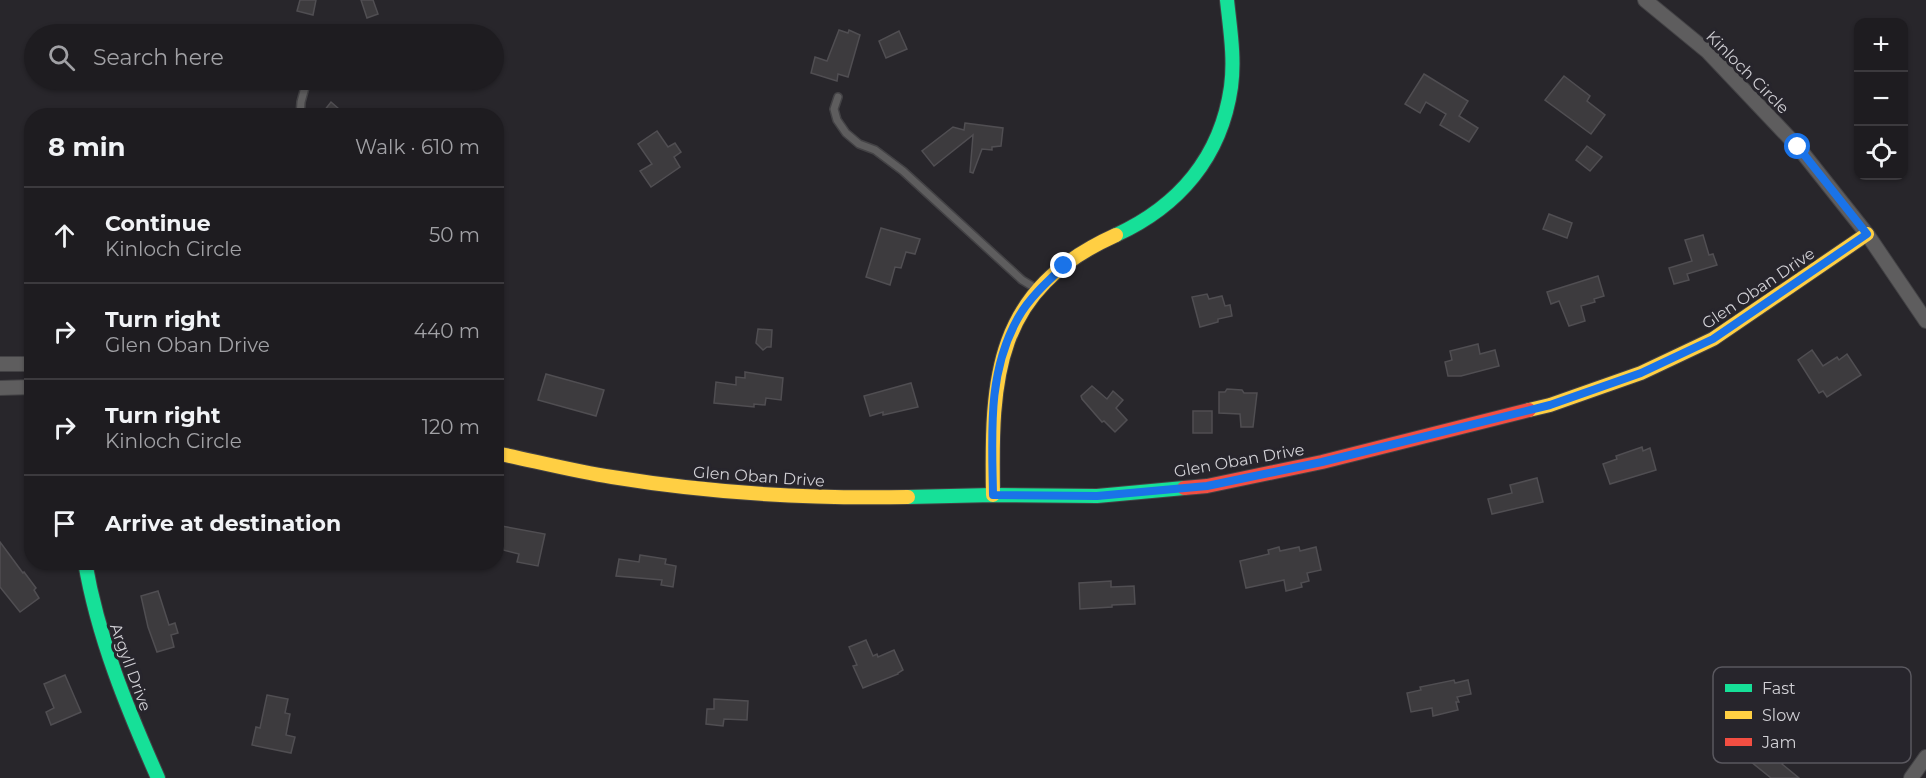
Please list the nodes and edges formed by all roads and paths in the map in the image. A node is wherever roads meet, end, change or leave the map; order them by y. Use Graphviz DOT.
graph roads {
  1 [pos="1227,0"];
  2 [pos="1645,0"];
  3 [pos="304,90"];
  4 [pos="838,96"];
  5 [pos="301,108"];
  6 [pos="1867,234"];
  7 [pos="1039,290"];
  8 [pos="1926,321"];
  9 [pos="0,364"];
  10 [pos="24,364"];
  11 [pos="24,387"];
  12 [pos="0,388"];
  13 [pos="504,455"];
  14 [pos="993,495"];
  15 [pos="86,570"];
  16 [pos="1926,757"];
  17 [pos="158,778"];
  18 [pos="1911,778"];
  1 -- 7 [label="street"];
  2 -- 6 [label="street, Kinloch Circle"];
  3 -- 5 [label="lane"];
  4 -- 7 [label="lane"];
  6 -- 8 [label="street, Kinloch Circle"];
  6 -- 14 [label="street, Glen Oban Drive"];
  7 -- 14 [label="street"];
  9 -- 10 [label="street"];
  11 -- 12 [label="street"];
  13 -- 14 [label="street, Glen Oban Drive"];
  15 -- 17 [label="street, Argyll Drive"];
  16 -- 18 [label="street"];
}
